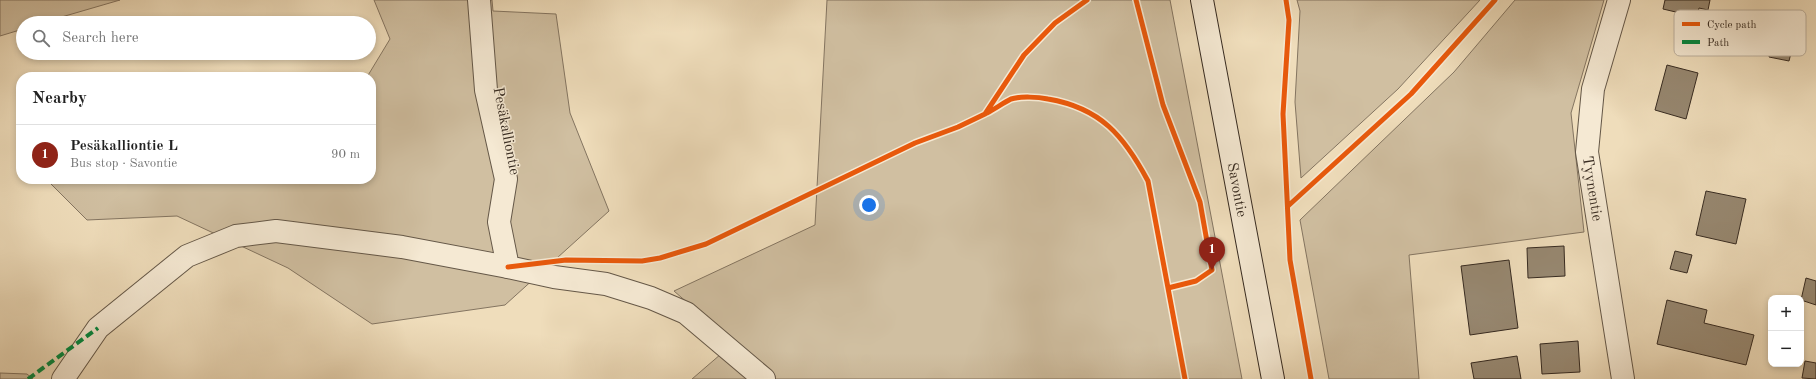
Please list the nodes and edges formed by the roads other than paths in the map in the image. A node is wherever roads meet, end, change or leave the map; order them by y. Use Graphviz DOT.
graph roads {
  1 [pos="479,0"];
  2 [pos="1202,0"];
  3 [pos="1619,0"];
  4 [pos="508,268"];
  5 [pos="63,379"];
  6 [pos="764,379"];
  7 [pos="1273,379"];
  8 [pos="1623,379"];
  1 -- 4 [label="street, Pesäkalliontie"];
  2 -- 7 [label="street, Savontie"];
  3 -- 8 [label="street, Tyynentie"];
  4 -- 5 [label="street"];
  4 -- 6 [label="street"];
}
